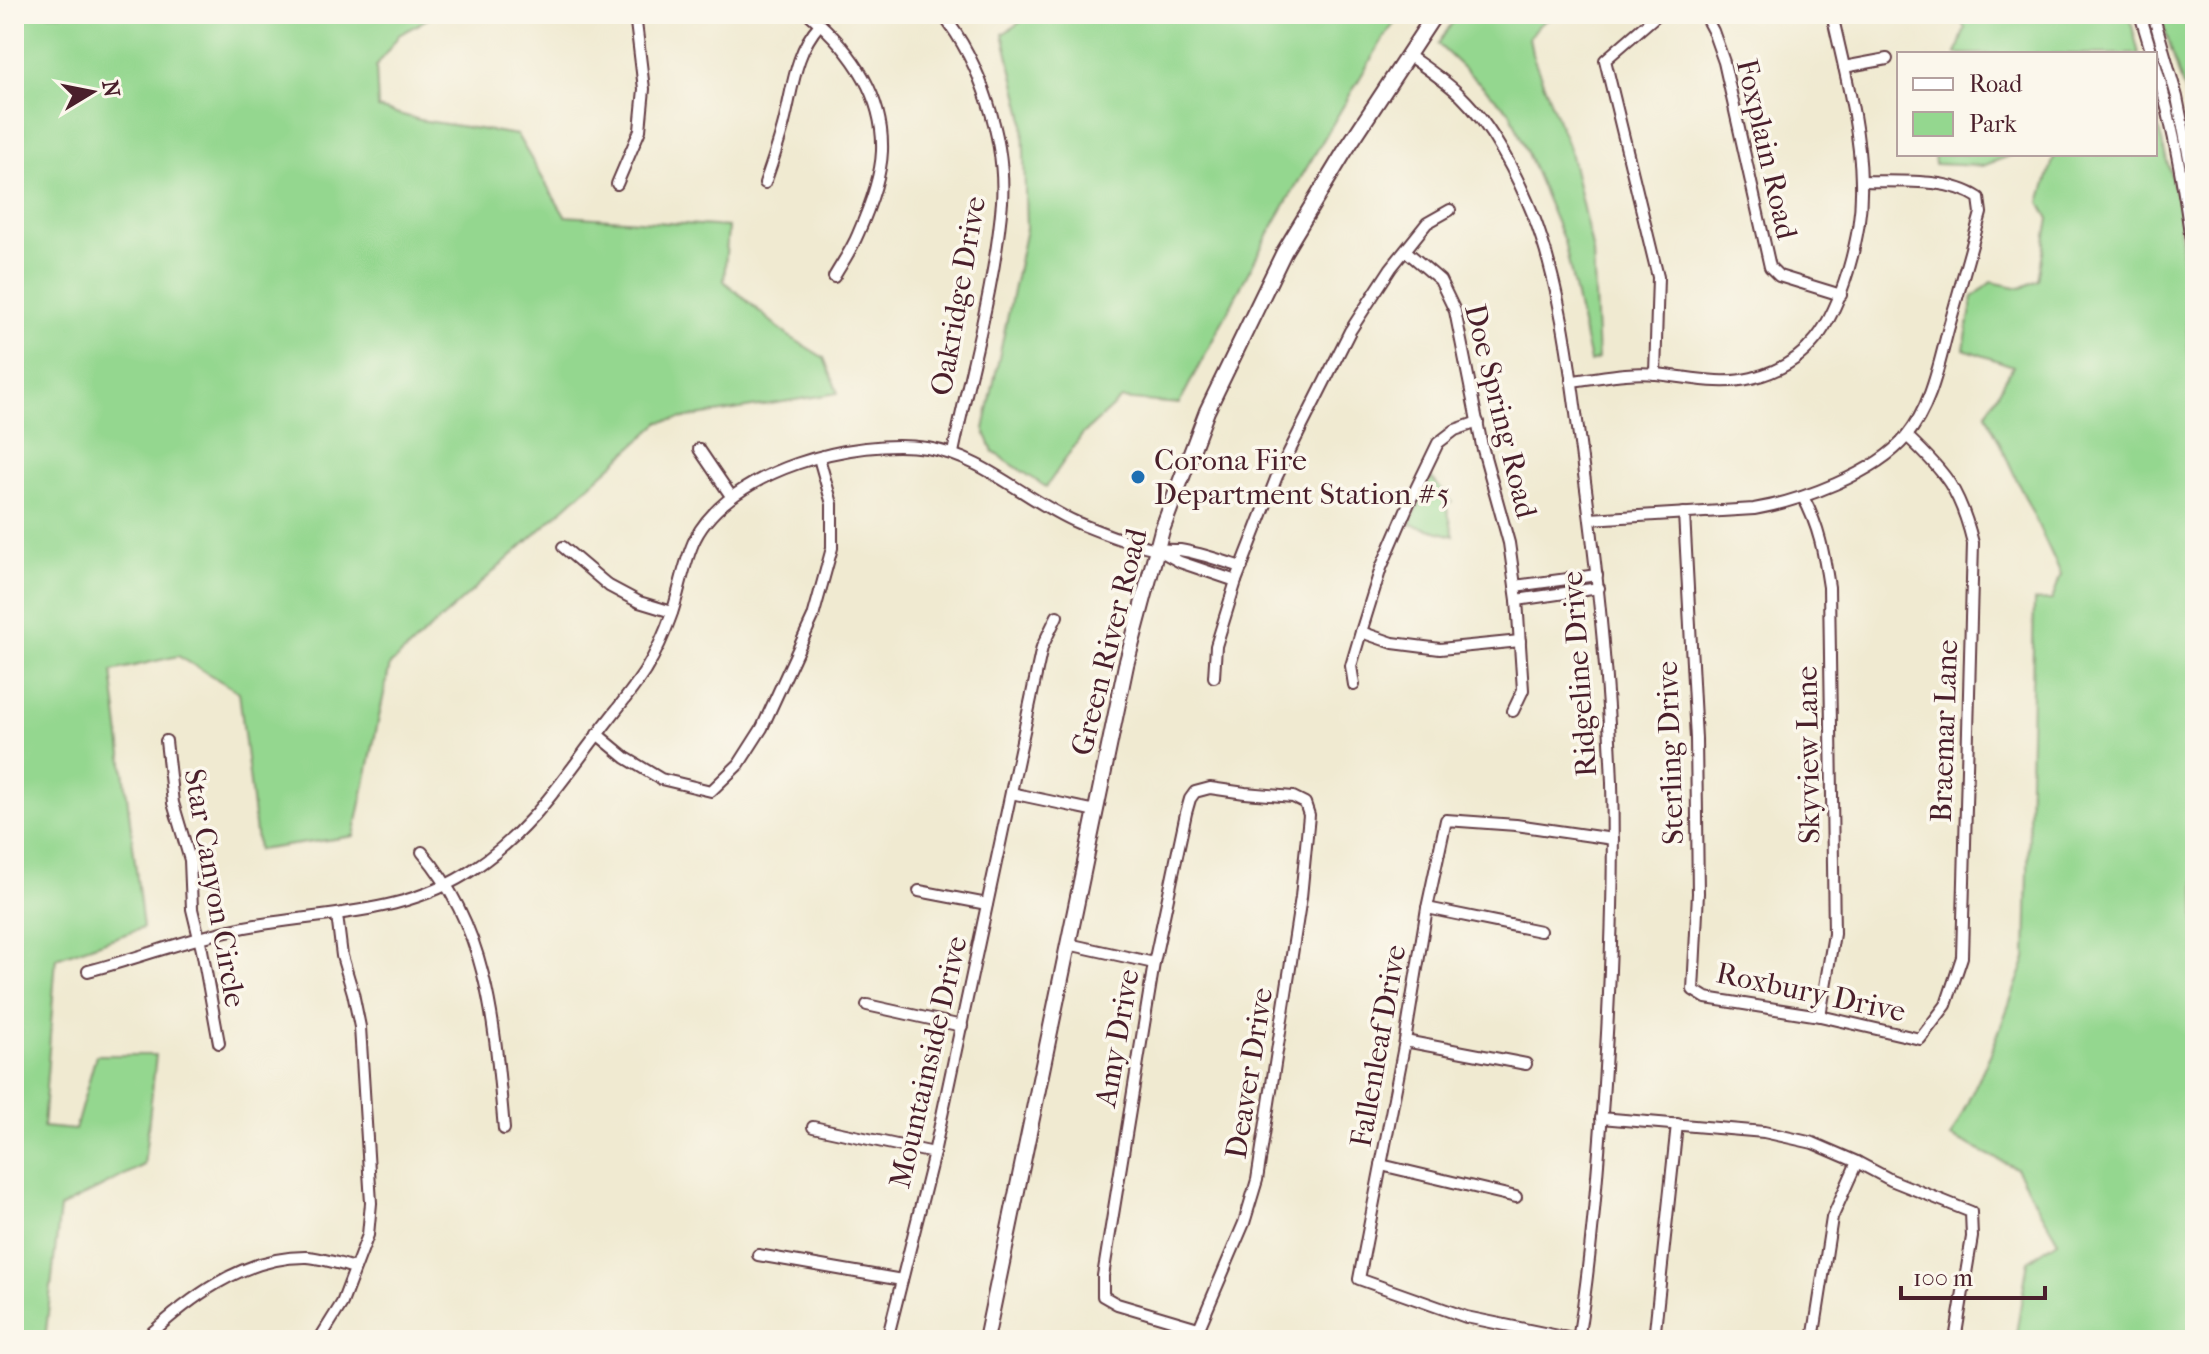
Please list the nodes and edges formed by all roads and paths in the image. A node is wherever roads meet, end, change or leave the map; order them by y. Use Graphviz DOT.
graph roads {
  1 [pos="635,14"];
  2 [pos="809,14"];
  3 [pos="959,14"];
  4 [pos="1435,14"];
  5 [pos="1658,14"];
  6 [pos="1704,14"];
  7 [pos="1832,14"];
  8 [pos="2140,14"];
  9 [pos="2153,14"];
  10 [pos="946,18"];
  11 [pos="820,24"];
  12 [pos="2151,52"];
  13 [pos="1408,55"];
  14 [pos="1887,59"];
  15 [pos="1844,67"];
  16 [pos="2157,71"];
  17 [pos="1861,181"];
  18 [pos="765,183"];
  19 [pos="617,184"];
  20 [pos="2195,188"];
  21 [pos="1450,210"];
  22 [pos="1406,251"];
  23 [pos="2195,270"];
  24 [pos="834,277"];
  25 [pos="1841,295"];
  26 [pos="1655,374"];
  27 [pos="1571,381"];
  28 [pos="1478,422"];
  29 [pos="1907,436"];
  30 [pos="699,449"];
  31 [pos="953,453"];
  32 [pos="819,458"];
  33 [pos="731,496"];
  34 [pos="1803,497"];
  35 [pos="1684,513"];
  36 [pos="1590,519"];
  37 [pos="563,547"];
  38 [pos="1157,549"];
  39 [pos="1242,567"];
  40 [pos="1597,575"];
  41 [pos="1236,581"];
  42 [pos="1515,586"];
  43 [pos="1599,588"];
  44 [pos="1517,600"];
  45 [pos="672,612"];
  46 [pos="1057,616"];
  47 [pos="1361,632"];
  48 [pos="1520,641"];
  49 [pos="1214,677"];
  50 [pos="1354,685"];
  51 [pos="1513,711"];
  52 [pos="597,734"];
  53 [pos="166,741"];
  54 [pos="1195,792"];
  55 [pos="1011,793"];
  56 [pos="1096,811"];
  57 [pos="1613,839"];
  58 [pos="422,852"];
  59 [pos="446,886"];
  60 [pos="919,891"];
  61 [pos="987,904"];
  62 [pos="1427,908"];
  63 [pos="337,915"];
  64 [pos="1540,931"];
  65 [pos="198,939"];
  66 [pos="1068,944"];
  67 [pos="1154,963"];
  68 [pos="88,971"];
  69 [pos="1693,990"];
  70 [pos="867,1005"];
  71 [pos="1820,1016"];
  72 [pos="962,1026"];
  73 [pos="1920,1039"];
  74 [pos="1405,1041"];
  75 [pos="219,1043"];
  76 [pos="1526,1064"];
  77 [pos="1601,1118"];
  78 [pos="1677,1124"];
  79 [pos="813,1127"];
  80 [pos="504,1129"];
  81 [pos="934,1153"];
  82 [pos="1857,1162"];
  83 [pos="1381,1165"];
  84 [pos="1516,1197"];
  85 [pos="758,1255"];
  86 [pos="355,1268"];
  87 [pos="902,1280"];
  88 [pos="1198,1328"];
  89 [pos="144,1340"];
  90 [pos="319,1340"];
  91 [pos="887,1340"];
  92 [pos="986,1340"];
  93 [pos="1194,1340"];
  94 [pos="1578,1340"];
  95 [pos="1654,1340"];
  96 [pos="1813,1340"];
  97 [pos="1955,1340"];
  1 -- 19 [label="street"];
  2 -- 11 [label="street"];
  3 -- 10 [label="street"];
  4 -- 13 [label="main road, Green River Road"];
  5 -- 26 [label="street"];
  6 -- 25 [label="street, Foxplain Road"];
  7 -- 15 [label="street"];
  8 -- 12 [label="street"];
  9 -- 20 [label="street"];
  10 -- 31 [label="street, Oakridge Drive"];
  11 -- 18 [label="street"];
  11 -- 24 [label="street"];
  13 -- 27 [label="street, Ridgeline Drive"];
  13 -- 38 [label="main road, Green River Road"];
  14 -- 15 [label="street"];
  15 -- 17 [label="street"];
  16 -- 23 [label="street"];
  17 -- 25 [label="street"];
  17 -- 29 [label="street"];
  21 -- 22 [label="street"];
  22 -- 28 [label="street, Doe Spring Road"];
  22 -- 39 [label="street"];
  25 -- 26 [label="street"];
  26 -- 27 [label="street"];
  27 -- 36 [label="street, Ridgeline Drive"];
  28 -- 42 [label="street, Doe Spring Road"];
  28 -- 47 [label="street"];
  29 -- 34 [label="street"];
  29 -- 73 [label="street, Braemar Lane"];
  30 -- 33 [label="street"];
  31 -- 32 [label="street"];
  31 -- 38 [label="street"];
  32 -- 33 [label="street"];
  32 -- 52 [label="street"];
  33 -- 45 [label="street"];
  34 -- 35 [label="street"];
  34 -- 71 [label="street, Skyview Lane"];
  35 -- 36 [label="street"];
  35 -- 69 [label="street, Sterling Drive"];
  36 -- 40 [label="street, Ridgeline Drive"];
  37 -- 45 [label="street"];
  38 -- 39 [label="street"];
  38 -- 41 [label="street"];
  38 -- 56 [label="main road, Green River Road"];
  39 -- 41 [label="street"];
  40 -- 42 [label="street"];
  40 -- 43 [label="street, Ridgeline Drive"];
  41 -- 49 [label="street"];
  42 -- 44 [label="street, Doe Spring Road"];
  43 -- 44 [label="street"];
  43 -- 57 [label="street, Ridgeline Drive"];
  44 -- 48 [label="street, Doe Spring Road"];
  45 -- 52 [label="street"];
  46 -- 55 [label="street, Mountainside Drive"];
  47 -- 48 [label="street"];
  47 -- 50 [label="street"];
  48 -- 51 [label="street, Doe Spring Road"];
  52 -- 59 [label="street"];
  53 -- 65 [label="street, Star Canyon Circle"];
  54 -- 67 [label="street, Amy Drive"];
  54 -- 88 [label="street, Deaver Drive"];
  55 -- 56 [label="street"];
  55 -- 61 [label="street, Mountainside Drive"];
  56 -- 66 [label="main road, Green River Road"];
  57 -- 62 [label="street, Fallenleaf Drive"];
  57 -- 77 [label="street, Ridgeline Drive"];
  58 -- 59 [label="street"];
  59 -- 63 [label="street"];
  59 -- 80 [label="street"];
  60 -- 61 [label="street"];
  61 -- 72 [label="street, Mountainside Drive"];
  62 -- 64 [label="street"];
  62 -- 74 [label="street, Fallenleaf Drive"];
  63 -- 65 [label="street"];
  63 -- 86 [label="street"];
  65 -- 68 [label="street"];
  65 -- 75 [label="street, Star Canyon Circle"];
  66 -- 67 [label="street"];
  66 -- 92 [label="main road, Green River Road"];
  67 -- 88 [label="street, Amy Drive"];
  69 -- 71 [label="street, Roxbury Drive"];
  70 -- 72 [label="street"];
  71 -- 73 [label="street, Roxbury Drive"];
  72 -- 81 [label="street, Mountainside Drive"];
  74 -- 76 [label="street"];
  74 -- 83 [label="street, Fallenleaf Drive"];
  77 -- 78 [label="street"];
  77 -- 94 [label="street, Ridgeline Drive"];
  78 -- 82 [label="street"];
  78 -- 95 [label="street"];
  79 -- 81 [label="street"];
  81 -- 87 [label="street, Mountainside Drive"];
  82 -- 96 [label="street"];
  82 -- 97 [label="street"];
  83 -- 84 [label="street"];
  83 -- 94 [label="street, Fallenleaf Drive"];
  85 -- 87 [label="street"];
  86 -- 89 [label="street"];
  86 -- 90 [label="street"];
  87 -- 91 [label="street, Mountainside Drive"];
  88 -- 93 [label="street, Deaver Drive"];
}
